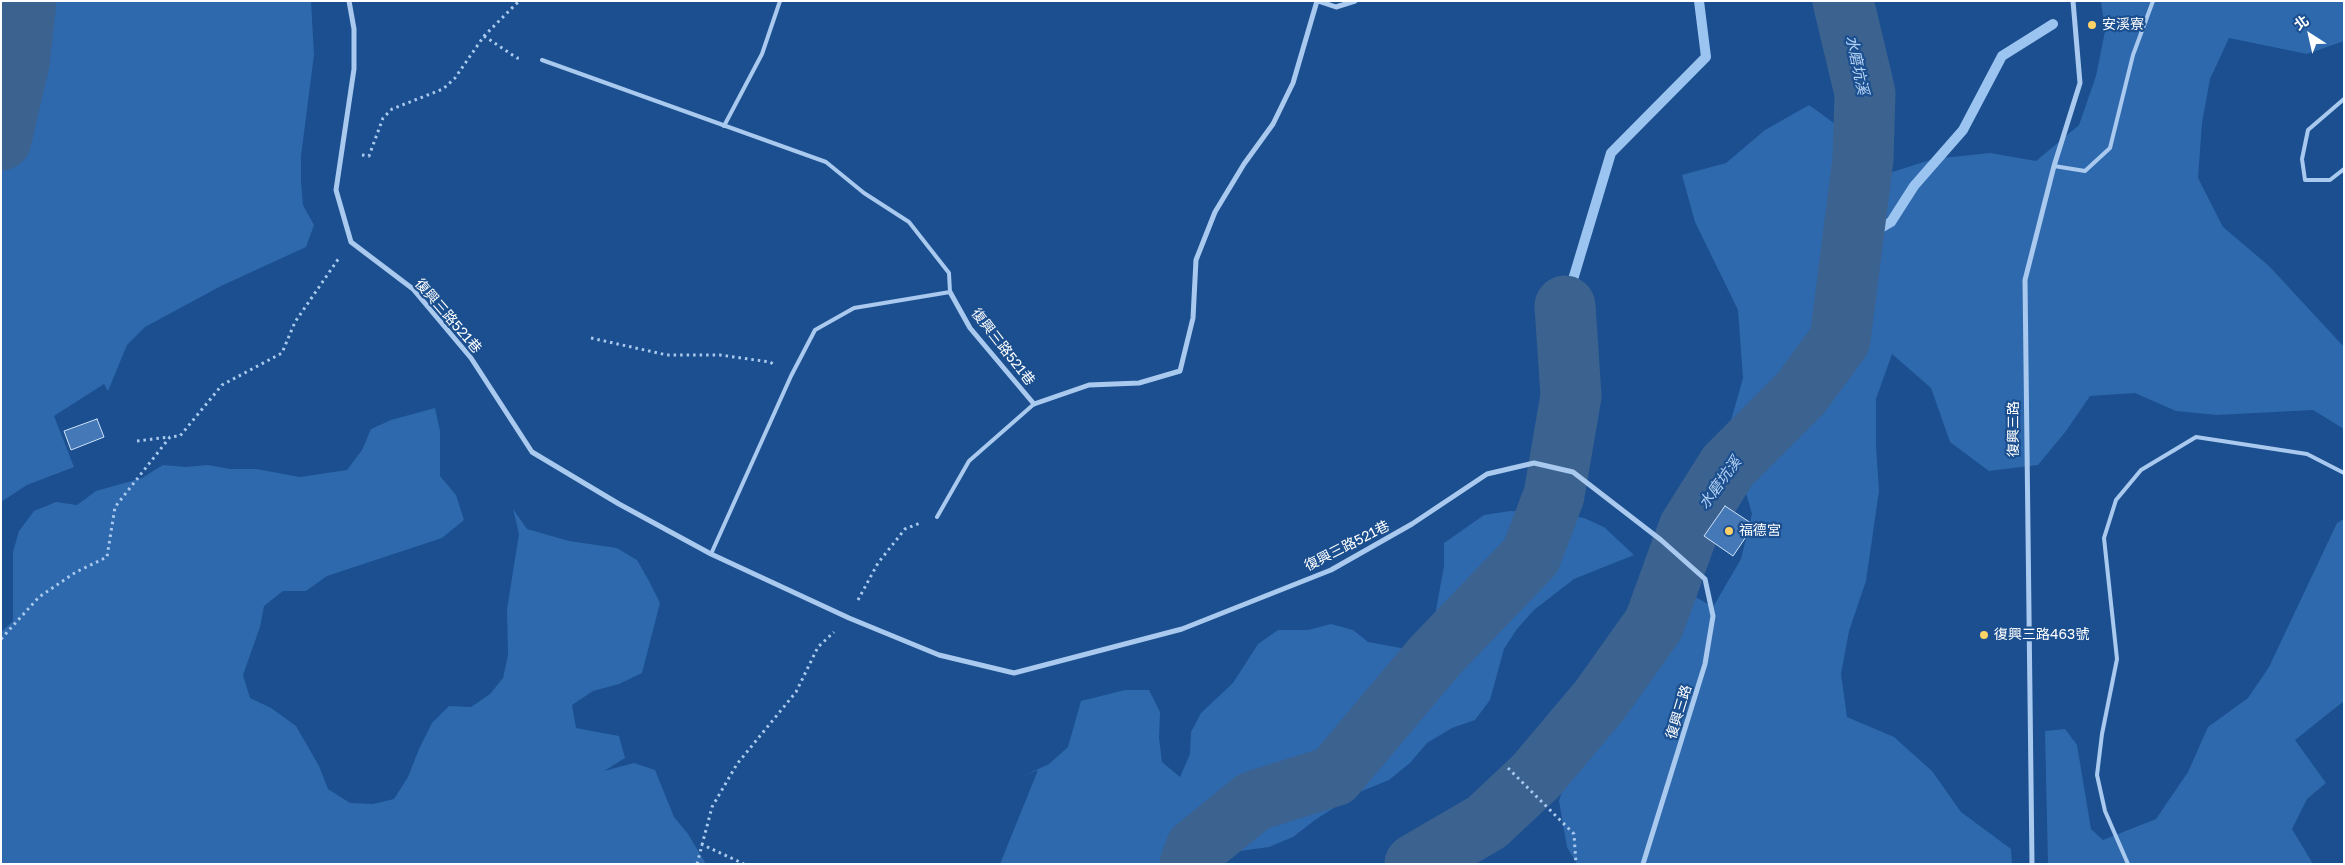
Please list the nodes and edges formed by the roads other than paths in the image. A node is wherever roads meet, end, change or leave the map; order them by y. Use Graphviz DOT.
graph roads {
  1 [pos="349,1"];
  2 [pos="780,1"];
  3 [pos="1318,1"];
  4 [pos="1355,1"];
  5 [pos="2073,1"];
  6 [pos="2153,1"];
  7 [pos="542,60"];
  8 [pos="2344,99"];
  9 [pos="724,126"];
  10 [pos="2054,166"];
  11 [pos="2344,169"];
  12 [pos="950,292"];
  13 [pos="1034,404"];
  14 [pos="2344,473"];
  15 [pos="937,517"];
  16 [pos="1661,540"];
  17 [pos="711,554"];
  18 [pos="1643,864"];
  19 [pos="2032,864"];
  20 [pos="2128,864"];
  1 -- 17 [label="street, 復興三路521巷"];
  2 -- 9 [label="lane"];
  3 -- 4 [label="street"];
  3 -- 13 [label="street, 復興三路521巷"];
  5 -- 10 [label="street, 復興三路"];
  6 -- 10 [label="lane"];
  7 -- 9 [label="lane"];
  8 -- 11 [label="lane"];
  9 -- 12 [label="lane"];
  10 -- 19 [label="street, 復興三路"];
  12 -- 13 [label="street, 復興三路521巷"];
  12 -- 17 [label="lane"];
  13 -- 15 [label="lane"];
  14 -- 20 [label="lane"];
  16 -- 17 [label="street, 復興三路521巷"];
  16 -- 18 [label="street, 復興三路"];
}
